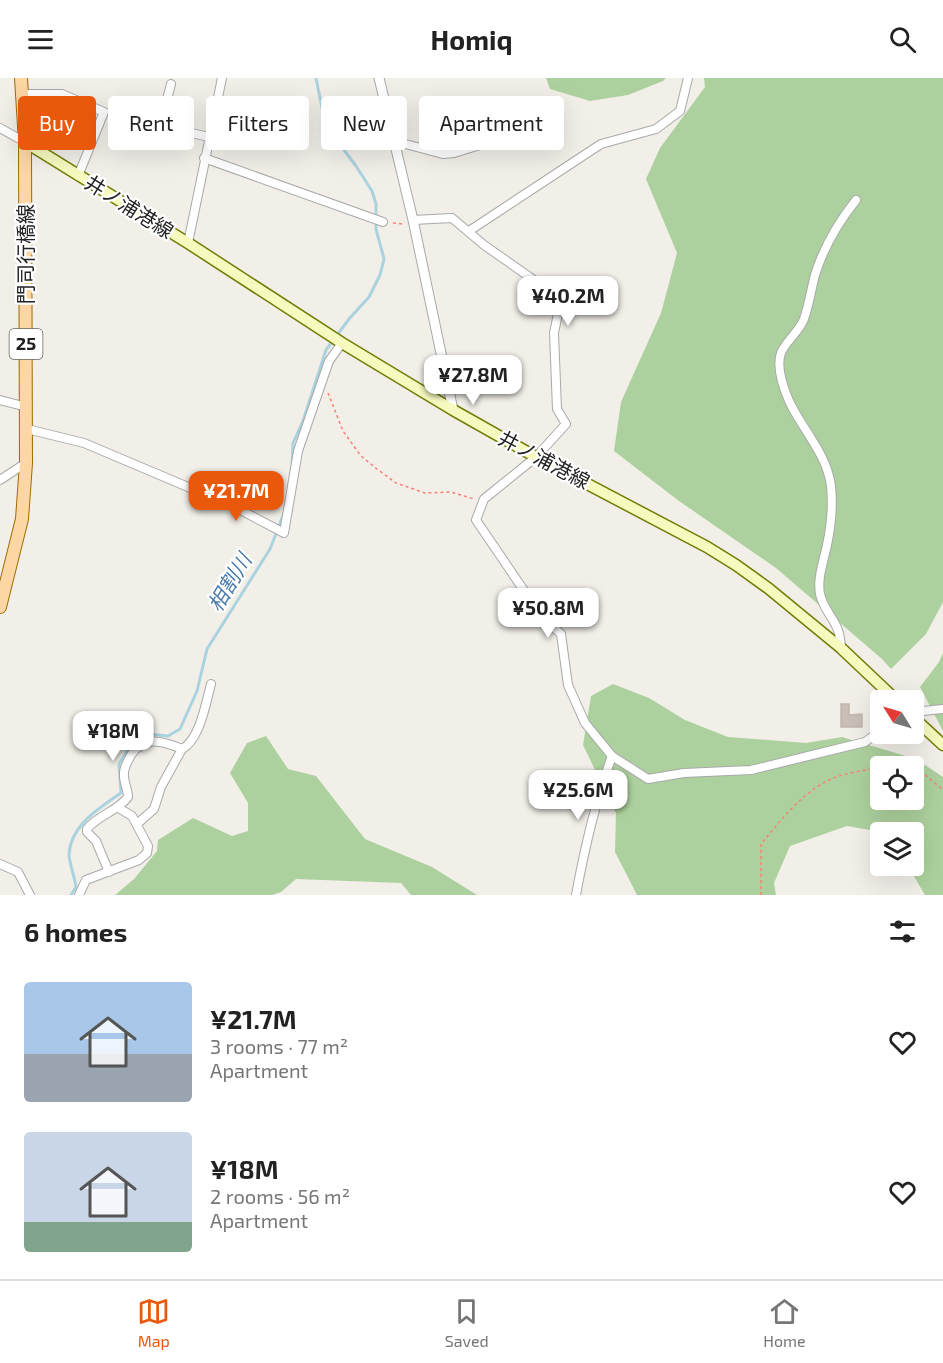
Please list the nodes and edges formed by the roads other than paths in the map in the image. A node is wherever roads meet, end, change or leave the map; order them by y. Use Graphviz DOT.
graph roads {
  1 [pos="21,78"];
  2 [pos="222,78"];
  3 [pos="380,78"];
  4 [pos="688,78"];
  5 [pos="171,84"];
  6 [pos="22,94"];
  7 [pos="168,96"];
  8 [pos="218,96"];
  9 [pos="384,96"];
  10 [pos="0,128"];
  11 [pos="18,138"];
  12 [pos="25,150"];
  13 [pos="37,150"];
  14 [pos="206,150"];
  15 [pos="396,150"];
  16 [pos="428,150"];
  17 [pos="464,150"];
  18 [pos="204,158"];
  19 [pos="78,176"];
  20 [pos="856,200"];
  21 [pos="383,222"];
  22 [pos="413,223"];
  23 [pos="469,231"];
  24 [pos="188,243"];
  25 [pos="342,344"];
  26 [pos="0,400"];
  27 [pos="27,406"];
  28 [pos="453,411"];
  29 [pos="27,429"];
  30 [pos="536,457"];
  31 [pos="26,463"];
  32 [pos="0,480"];
  33 [pos="0,608"];
  34 [pos="840,648"];
  35 [pos="211,684"];
  36 [pos="885,690"];
  37 [pos="943,709"];
  38 [pos="924,711"];
  39 [pos="924,727"];
  40 [pos="870,738"];
  41 [pos="943,745"];
  42 [pos="182,749"];
  43 [pos="612,756"];
  44 [pos="117,807"];
  45 [pos="137,824"];
  46 [pos="0,864"];
  47 [pos="109,872"];
  48 [pos="30,895"];
  49 [pos="79,895"];
  50 [pos="576,895"];
  1 -- 6 [label="main road, 門司行橋線 / 25"];
  2 -- 8 [label="street"];
  3 -- 9 [label="street"];
  4 -- 23 [label="street"];
  5 -- 7 [label="street"];
  6 -- 19 [label="street"];
  10 -- 11 [label="street"];
  12 -- 27 [label="main road, 門司行橋線 / 25"];
  13 -- 19 [label="main road, 井ノ浦港線"];
  14 -- 18 [label="street"];
  15 -- 22 [label="street"];
  16 -- 17 [label="street"];
  18 -- 21 [label="street"];
  18 -- 24 [label="street"];
  19 -- 24 [label="main road, 井ノ浦港線"];
  20 -- 34 [label="street"];
  22 -- 23 [label="street"];
  22 -- 28 [label="street"];
  23 -- 30 [label="street"];
  24 -- 25 [label="main road, 井ノ浦港線"];
  25 -- 28 [label="main road, 井ノ浦港線"];
  25 -- 29 [label="street"];
  26 -- 27 [label="street"];
  27 -- 29 [label="main road, 門司行橋線 / 25"];
  28 -- 30 [label="main road, 井ノ浦港線"];
  29 -- 31 [label="main road, 門司行橋線 / 25"];
  30 -- 34 [label="main road, 井ノ浦港線"];
  30 -- 43 [label="street"];
  31 -- 32 [label="street"];
  31 -- 33 [label="main road, 門司行橋線 / 25"];
  34 -- 36 [label="main road, 井ノ浦港線"];
  35 -- 42 [label="street"];
  37 -- 38 [label="street"];
  39 -- 41 [label="main road"];
  40 -- 43 [label="street"];
  42 -- 44 [label="street"];
  42 -- 45 [label="street"];
  43 -- 50 [label="street"];
  44 -- 45 [label="street"];
  44 -- 47 [label="street"];
  45 -- 47 [label="street"];
  46 -- 48 [label="street"];
  47 -- 49 [label="street"];
}
